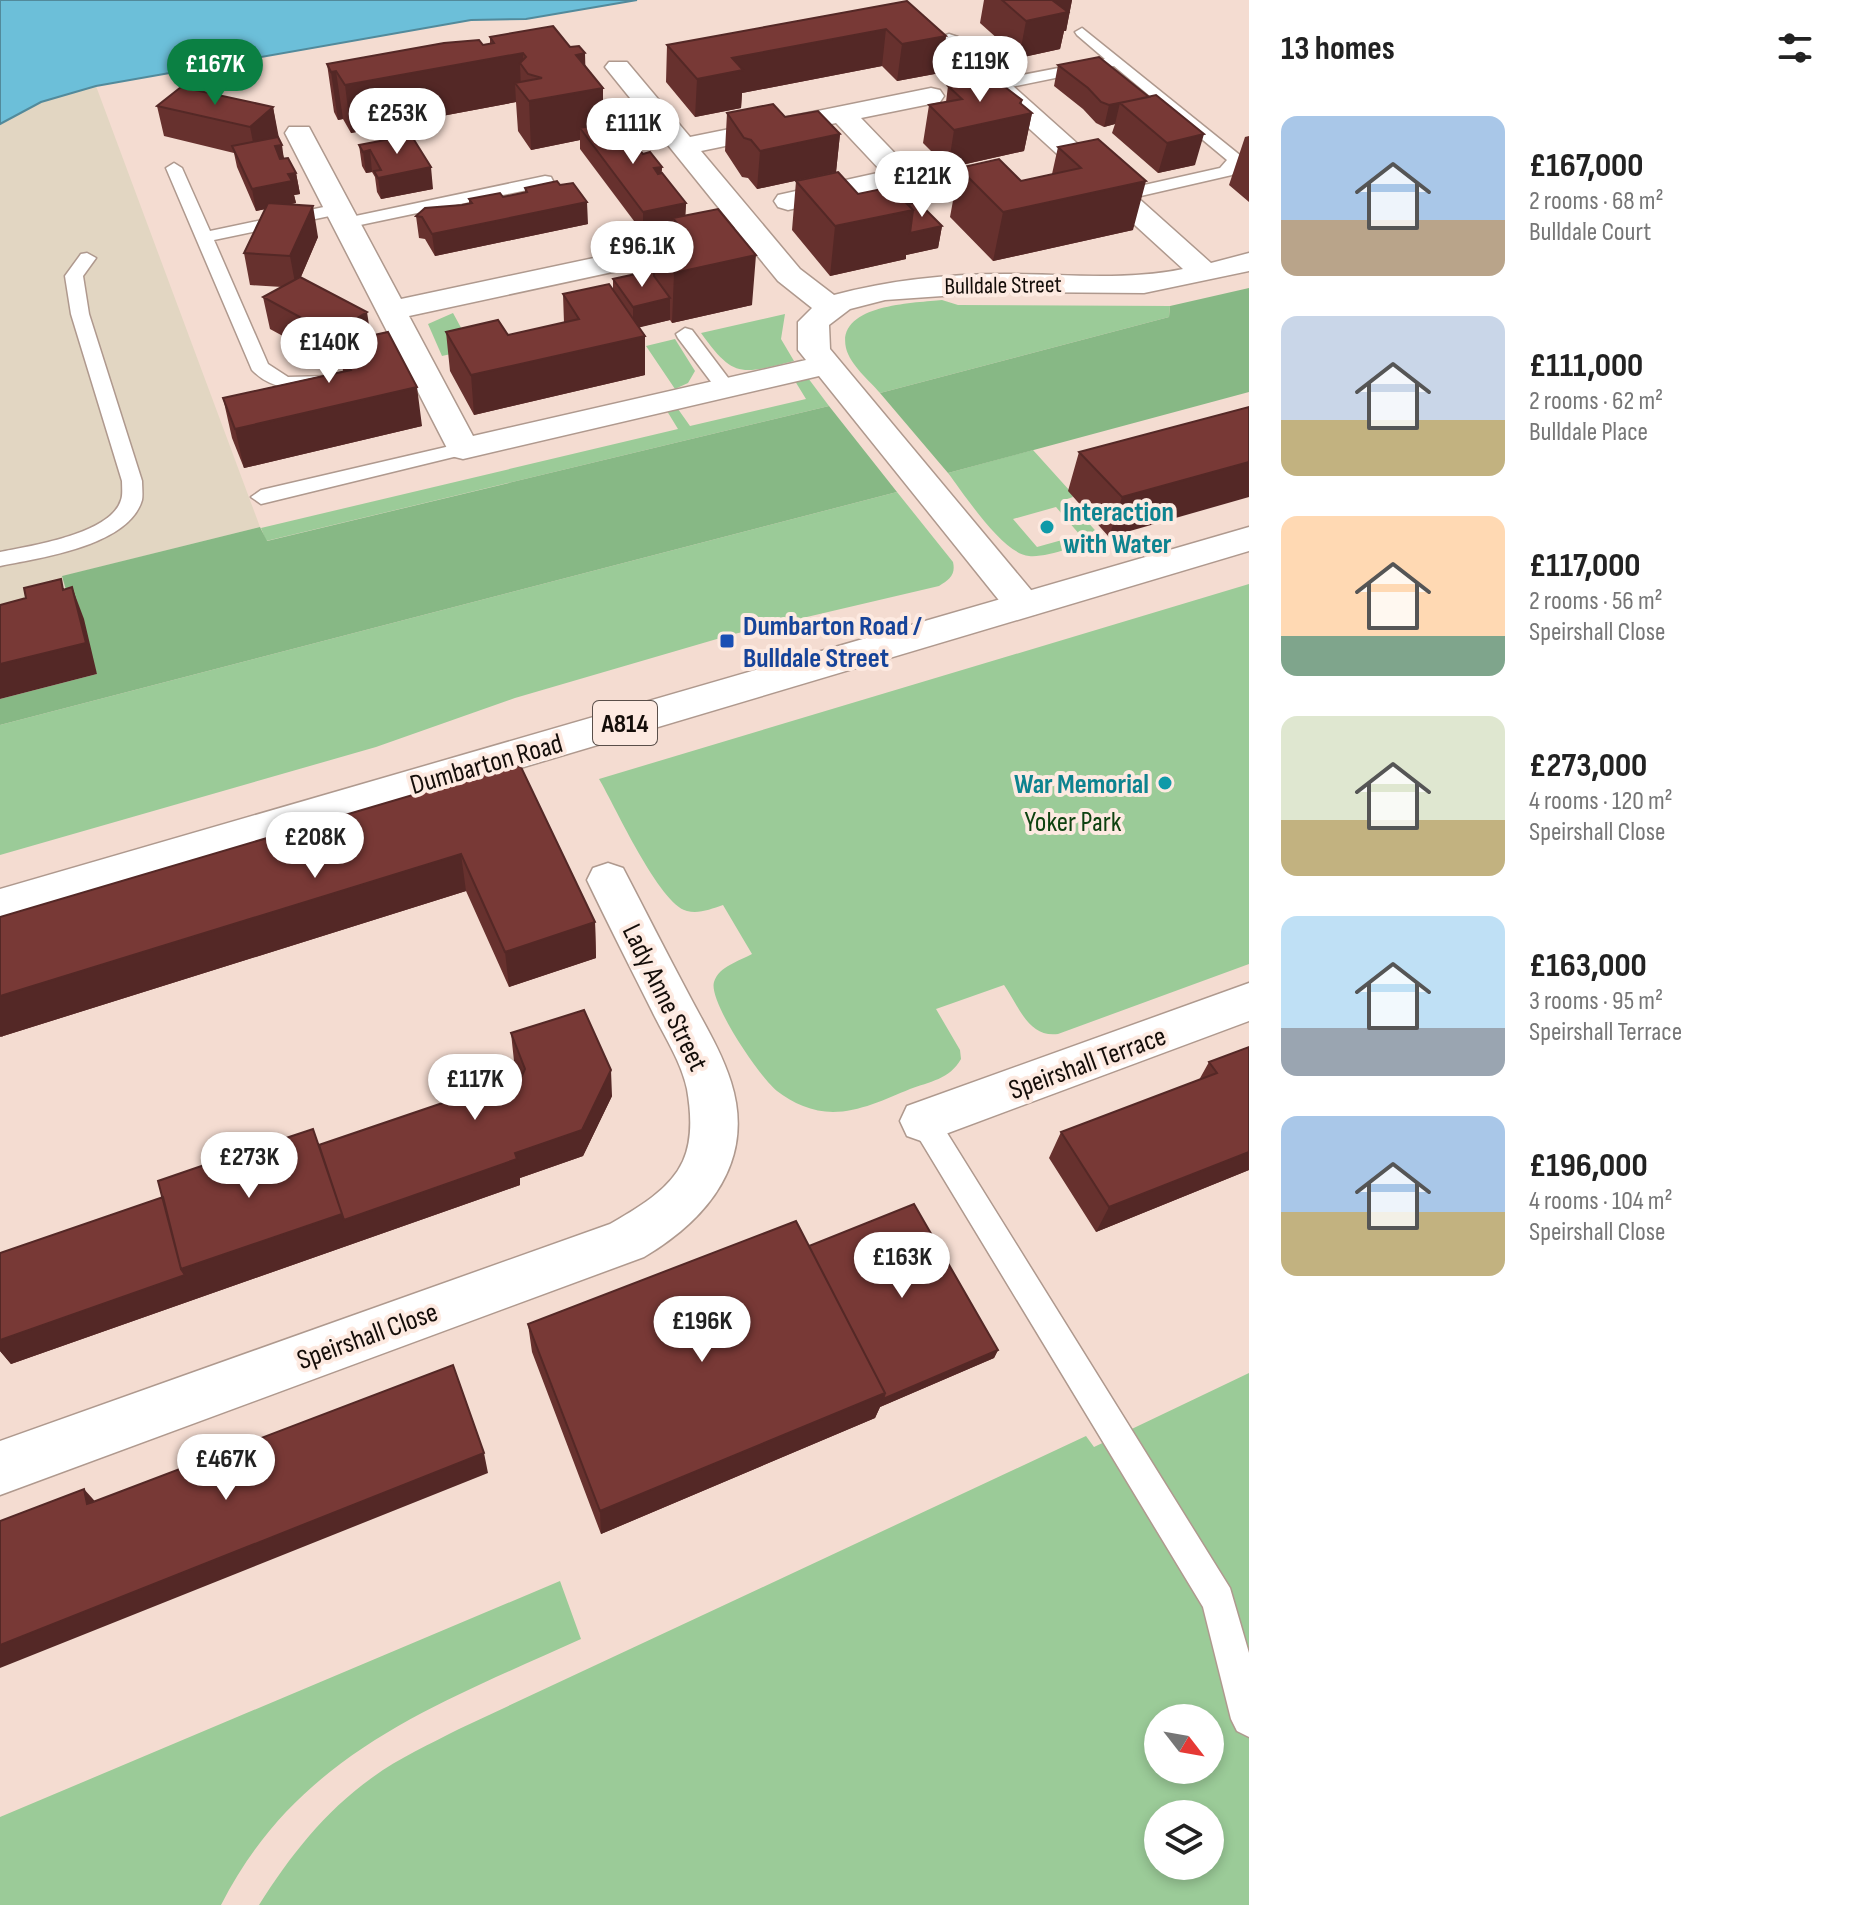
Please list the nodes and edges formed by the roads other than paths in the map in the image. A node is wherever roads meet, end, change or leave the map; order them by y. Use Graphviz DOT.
graph roads {
  1 [pos="1082,32"];
  2 [pos="949,42"];
  3 [pos="1117,61"];
  4 [pos="618,67"];
  5 [pos="996,85"];
  6 [pos="931,96"];
  7 [pos="842,114"];
  8 [pos="299,133"];
  9 [pos="684,146"];
  10 [pos="174,168"];
  11 [pos="545,181"];
  12 [pos="1119,196"];
  13 [pos="788,201"];
  14 [pos="342,216"];
  15 [pos="754,233"];
  16 [pos="204,237"];
  17 [pos="87,258"];
  18 [pos="1249,262"];
  19 [pos="1205,273"];
  20 [pos="829,306"];
  21 [pos="390,311"];
  22 [pos="685,334"];
  23 [pos="826,365"];
  24 [pos="345,375"];
  25 [pos="725,387"];
  26 [pos="463,449"];
  27 [pos="261,497"];
  28 [pos="1249,539"];
  29 [pos="0,559"];
  30 [pos="1023,605"];
  31 [pos="608,880"];
  32 [pos="0,906"];
  33 [pos="1249,1002"];
  34 [pos="924,1121"];
  35 [pos="707,1164"];
  36 [pos="0,1468"];
  37 [pos="1249,1719"];
  1 -- 3 [label="lane"];
  2 -- 5 [label="street"];
  3 -- 5 [label="lane"];
  3 -- 12 [label="lane"];
  4 -- 9 [label="street"];
  5 -- 12 [label="street"];
  6 -- 7 [label="street"];
  7 -- 9 [label="street"];
  7 -- 13 [label="street"];
  8 -- 14 [label="street"];
  9 -- 15 [label="street"];
  10 -- 16 [label="lane"];
  11 -- 14 [label="lane"];
  12 -- 19 [label="street"];
  14 -- 16 [label="lane"];
  14 -- 21 [label="street"];
  15 -- 20 [label="street"];
  15 -- 21 [label="street"];
  16 -- 24 [label="lane"];
  17 -- 29 [label="lane"];
  18 -- 19 [label="street, Bulldale Street"];
  19 -- 20 [label="street, Bulldale Street"];
  20 -- 23 [label="street"];
  21 -- 26 [label="street"];
  22 -- 25 [label="lane"];
  23 -- 25 [label="street"];
  23 -- 30 [label="street"];
  25 -- 26 [label="street"];
  26 -- 27 [label="lane"];
  28 -- 30 [label="street, Dumbarton Road / A814"];
  30 -- 32 [label="street, Dumbarton Road / A814"];
  31 -- 35 [label="street, Lady Anne Street"];
  33 -- 34 [label="street, Speirshall Terrace"];
  34 -- 37 [label="lane"];
  35 -- 36 [label="street, Speirshall Close"];
}
